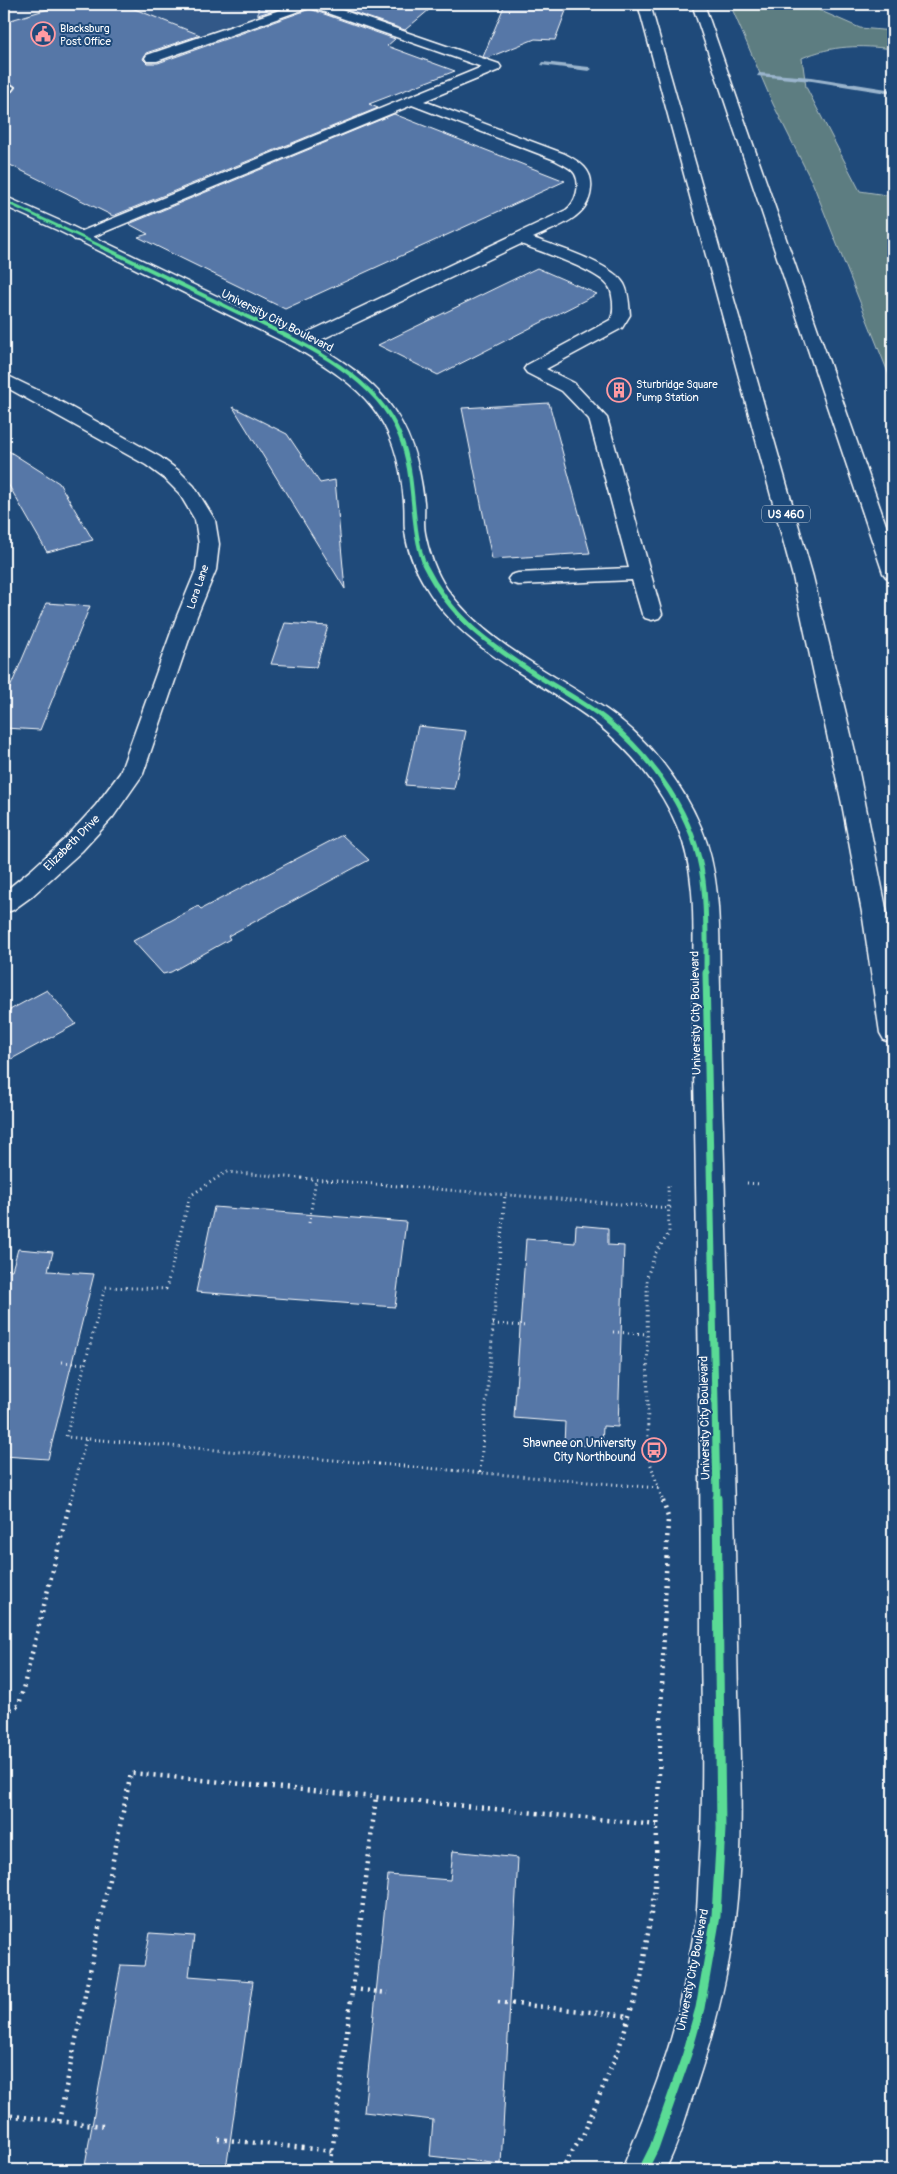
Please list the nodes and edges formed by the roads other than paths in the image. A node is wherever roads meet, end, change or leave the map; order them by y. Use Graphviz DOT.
graph roads {
  1 [pos="308,4"];
  2 [pos="313,4"];
  3 [pos="644,4"];
  4 [pos="698,4"];
  5 [pos="152,58"];
  6 [pos="413,101"];
  7 [pos="4,201"];
  8 [pos="80,237"];
  9 [pos="519,238"];
  10 [pos="300,343"];
  11 [pos="4,379"];
  12 [pos="641,573"];
  13 [pos="893,573"];
  14 [pos="518,580"];
  15 [pos="652,614"];
  16 [pos="131,774"];
  17 [pos="4,904"];
  18 [pos="893,1033"];
  19 [pos="643,2170"];
  1 -- 5 [label="main road"];
  2 -- 6 [label="main road"];
  3 -- 18 [label="main road, US 460"];
  4 -- 13 [label="main road"];
  6 -- 8 [label="main road"];
  6 -- 9 [label="main road"];
  7 -- 8 [label="main road, University City Boulevard"];
  8 -- 10 [label="main road, University City Boulevard"];
  9 -- 10 [label="main road"];
  9 -- 12 [label="main road"];
  10 -- 19 [label="main road, University City Boulevard"];
  11 -- 16 [label="main road, Lora Lane"];
  12 -- 14 [label="main road"];
  12 -- 15 [label="main road"];
  16 -- 17 [label="main road, Elizabeth Drive"];
}
